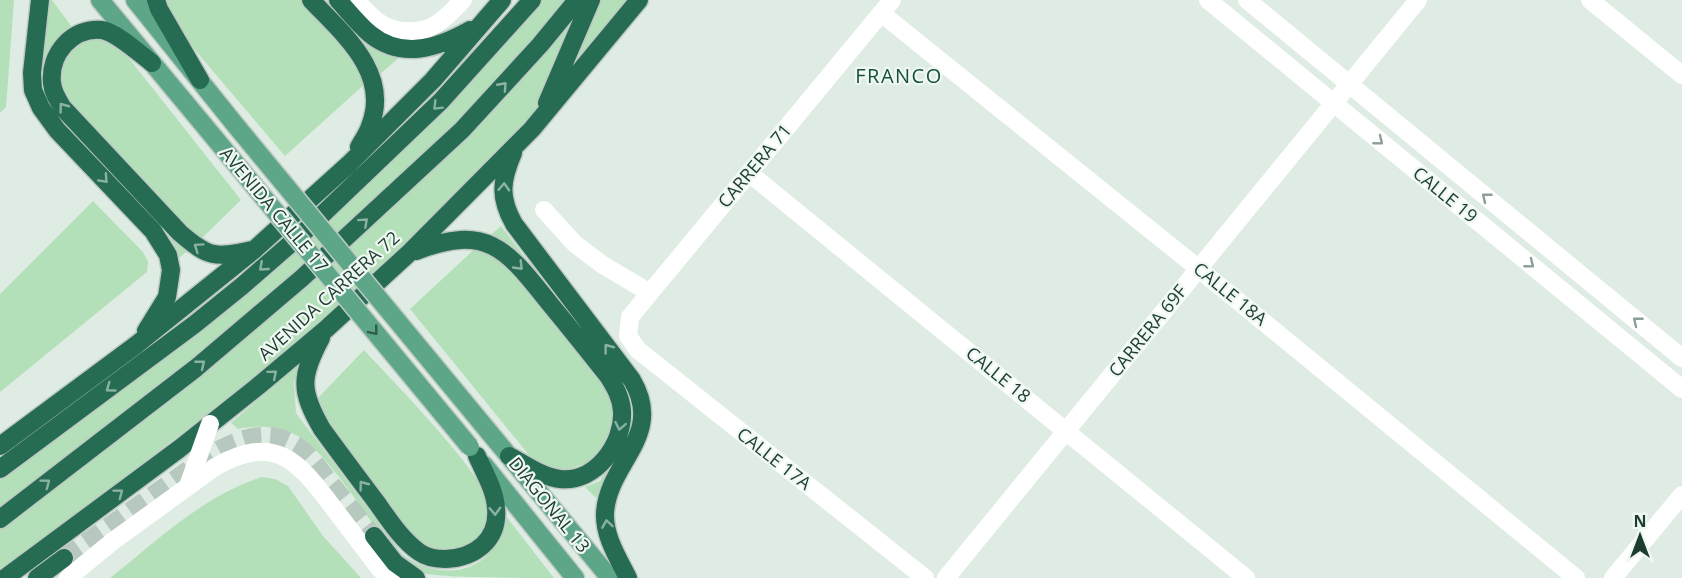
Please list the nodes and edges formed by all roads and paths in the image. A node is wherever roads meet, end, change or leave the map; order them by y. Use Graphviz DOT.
graph roads {
  1 [pos="40,0"];
  2 [pos="100,0"];
  3 [pos="135,0"];
  4 [pos="156,0"];
  5 [pos="311,0"];
  6 [pos="338,0"];
  7 [pos="356,0"];
  8 [pos="463,0"];
  9 [pos="502,0"];
  10 [pos="532,0"];
  11 [pos="577,0"];
  12 [pos="591,0"];
  13 [pos="639,0"];
  14 [pos="1208,0"];
  15 [pos="1247,0"];
  16 [pos="1418,0"];
  17 [pos="1590,0"];
  18 [pos="887,6"];
  19 [pos="482,23"];
  20 [pos="152,63"];
  21 [pos="1682,75"];
  22 [pos="200,80"];
  23 [pos="1350,84"];
  24 [pos="1334,104"];
  25 [pos="539,121"];
  26 [pos="516,145"];
  27 [pos="349,164"];
  28 [pos="749,173"];
  29 [pos="544,210"];
  30 [pos="254,250"];
  31 [pos="408,254"];
  32 [pos="1199,269"];
  33 [pos="650,293"];
  34 [pos="325,330"];
  35 [pos="628,336"];
  36 [pos="136,345"];
  37 [pos="1682,358"];
  38 [pos="1682,389"];
  39 [pos="210,424"];
  40 [pos="1066,431"];
  41 [pos="489,432"];
  42 [pos="0,446"];
  43 [pos="474,452"];
  44 [pos="509,456"];
  45 [pos="0,470"];
  46 [pos="188,486"];
  47 [pos="1682,495"];
  48 [pos="0,519"];
  49 [pos="374,536"];
  50 [pos="64,558"];
  51 [pos="5,578"];
  52 [pos="37,578"];
  53 [pos="68,578"];
  54 [pos="391,578"];
  55 [pos="416,578"];
  56 [pos="575,578"];
  57 [pos="609,578"];
  58 [pos="628,578"];
  59 [pos="925,578"];
  60 [pos="946,578"];
  61 [pos="1246,578"];
  62 [pos="1576,578"];
  63 [pos="1613,578"];
  1 -- 36 [label="highway, one-way"];
  2 -- 20 [label="main road, AVENIDA CALLE 17"];
  3 -- 22 [label="main road, AVENIDA CALLE 17"];
  4 -- 22 [label="highway"];
  5 -- 27 [label="highway"];
  6 -- 19 [label="highway"];
  7 -- 8 [label="street"];
  9 -- 19 [label="highway"];
  10 -- 45 [label="highway, one-way"];
  48 -- 11 [label="highway, AVENIDA CARRERA 72, one-way"];
  12 -- 25 [label="highway"];
  13 -- 25 [label="highway, AVENIDA CARRERA 72"];
  14 -- 24 [label="street, CALLE 19"];
  15 -- 23 [label="street, CALLE 19"];
  16 -- 23 [label="street, CARRERA 69F"];
  17 -- 21 [label="street"];
  18 -- 28 [label="street, CARRERA 71"];
  18 -- 32 [label="street, CALLE 18A"];
  19 -- 27 [label="highway"];
  30 -- 20 [label="highway, one-way"];
  20 -- 43 [label="main road, AVENIDA CALLE 17, one-way, bridge"];
  22 -- 41 [label="main road, AVENIDA CALLE 17, bridge"];
  23 -- 24 [label="street, CARRERA 69F"];
  37 -- 23 [label="street, CALLE 19, one-way"];
  24 -- 32 [label="street, CARRERA 69F"];
  24 -- 38 [label="street, CALLE 19, one-way"];
  25 -- 26 [label="highway, AVENIDA CARRERA 72"];
  26 -- 31 [label="highway, AVENIDA CARRERA 72"];
  58 -- 26 [label="highway, one-way"];
  27 -- 30 [label="highway"];
  28 -- 33 [label="street, CARRERA 71"];
  28 -- 40 [label="street, CALLE 18"];
  29 -- 33 [label="street"];
  30 -- 36 [label="highway"];
  31 -- 34 [label="highway, AVENIDA CARRERA 72"];
  31 -- 44 [label="highway, one-way"];
  32 -- 40 [label="street, CARRERA 69F"];
  32 -- 62 [label="street, CALLE 18A"];
  33 -- 35 [label="street, CARRERA 71"];
  39 -- 34 [label="highway, AVENIDA CARRERA 72, one-way"];
  43 -- 34 [label="highway, one-way"];
  35 -- 59 [label="street, CALLE 17A"];
  36 -- 42 [label="highway"];
  39 -- 46 [label="street, bridge"];
  51 -- 39 [label="highway, AVENIDA CARRERA 72, one-way"];
  40 -- 60 [label="street, CARRERA 69F"];
  40 -- 61 [label="street, CALLE 18"];
  41 -- 44 [label="main road, DIAGONAL 13"];
  43 -- 56 [label="main road, DIAGONAL 13"];
  44 -- 57 [label="main road, DIAGONAL 13"];
  46 -- 53 [label="street"];
  46 -- 54 [label="street"];
  47 -- 63 [label="street"];
  49 -- 55 [label="highway"];
  50 -- 52 [label="highway"];
}
